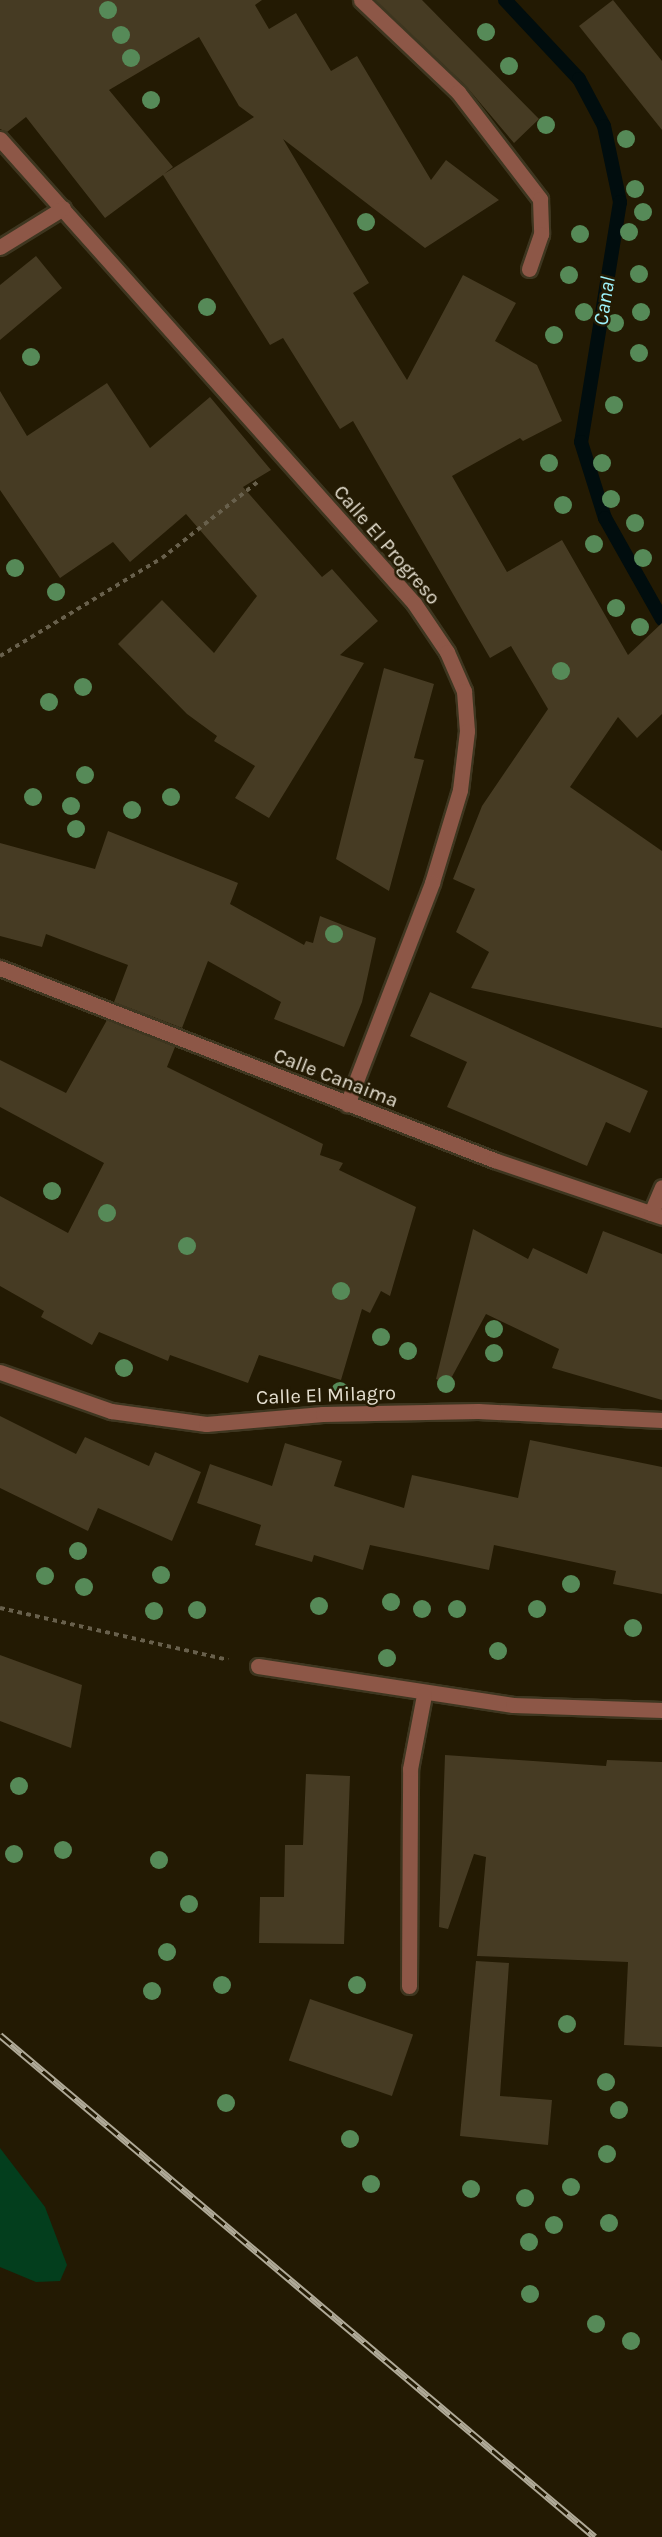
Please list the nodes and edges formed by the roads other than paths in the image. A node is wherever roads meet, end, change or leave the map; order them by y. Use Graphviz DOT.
graph roads {
  1 [pos="361,0"];
  2 [pos="0,139"];
  3 [pos="63,208"];
  4 [pos="0,247"];
  5 [pos="529,269"];
  6 [pos="0,968"];
  7 [pos="347,1104"];
  8 [pos="662,1187"];
  9 [pos="657,1215"];
  10 [pos="0,1372"];
  11 [pos="662,1420"];
  12 [pos="258,1666"];
  13 [pos="424,1695"];
  14 [pos="662,1710"];
  15 [pos="409,1986"];
  1 -- 5 [label="street"];
  2 -- 3 [label="street, Calle El Progreso"];
  3 -- 4 [label="street"];
  3 -- 7 [label="street, Calle El Progreso"];
  6 -- 7 [label="street, Calle Canaima"];
  7 -- 9 [label="street, Calle Canaima"];
  8 -- 9 [label="street"];
  10 -- 11 [label="street, Calle El Milagro"];
  12 -- 13 [label="street"];
  13 -- 14 [label="street"];
  13 -- 15 [label="street"];
}
